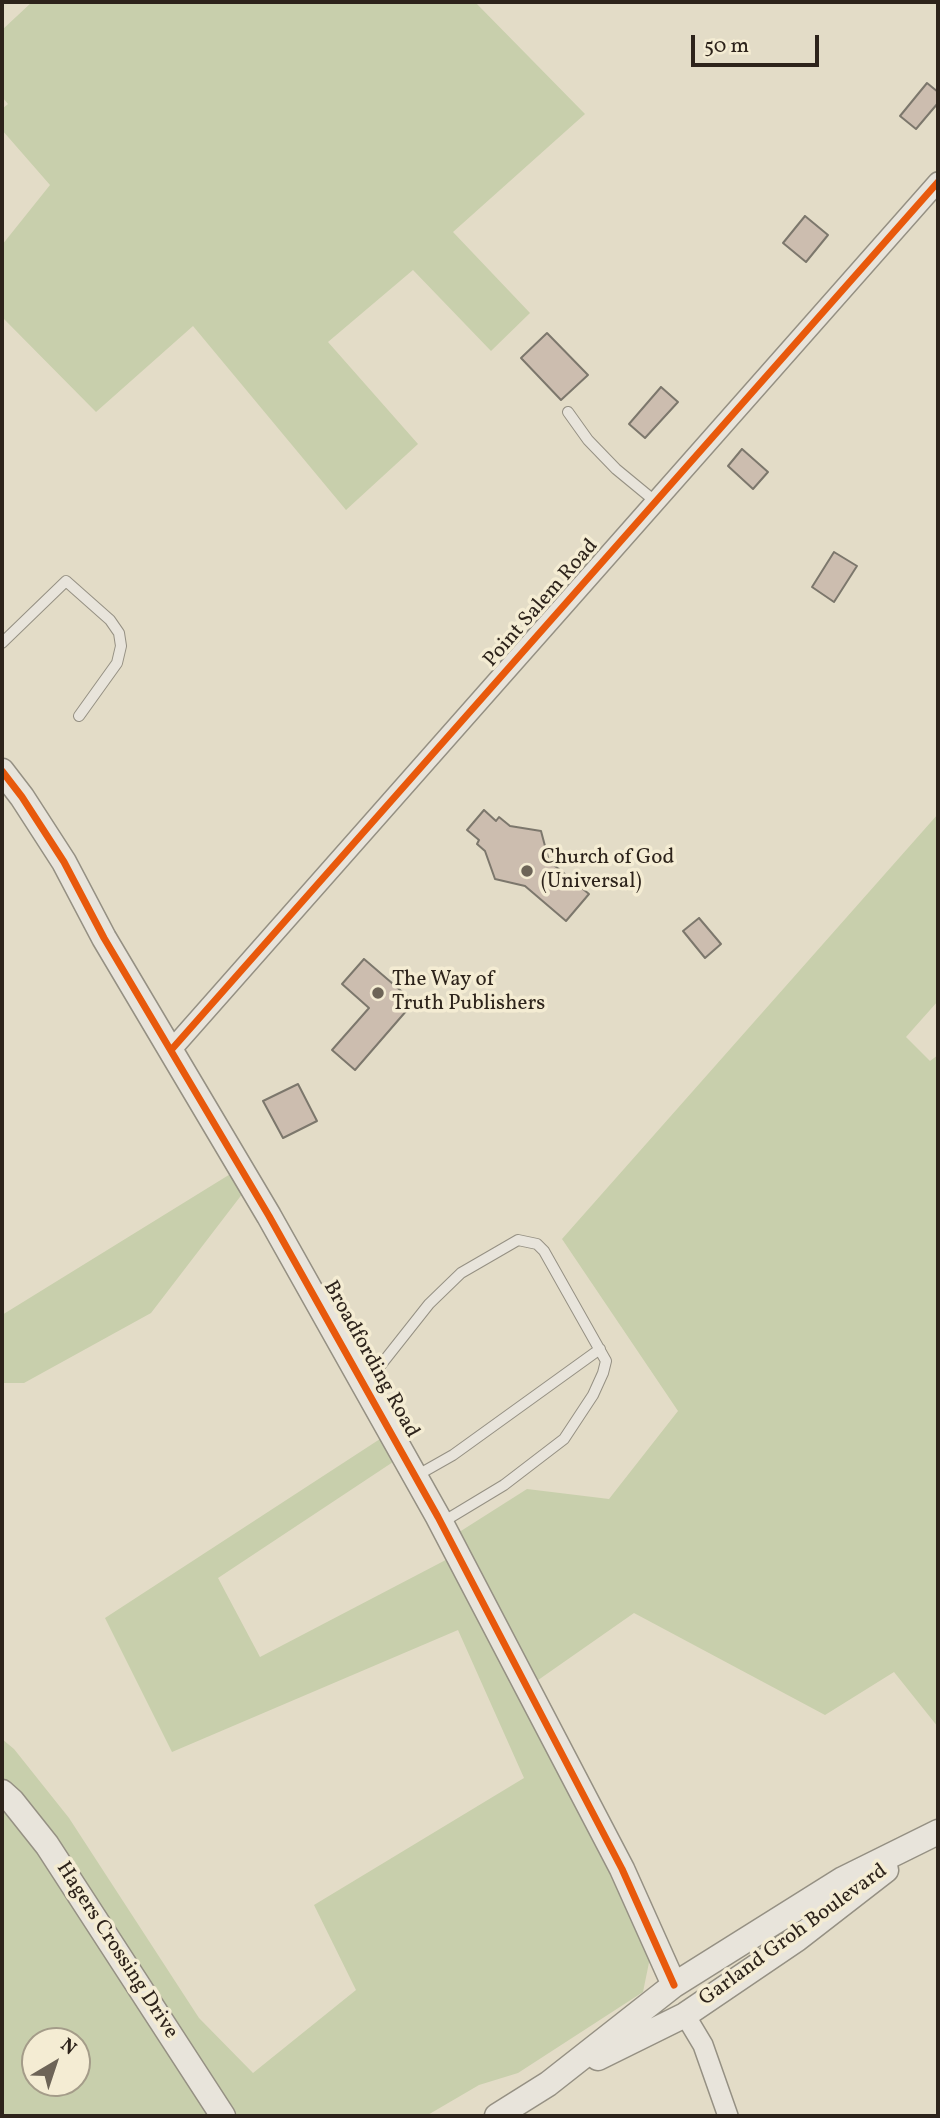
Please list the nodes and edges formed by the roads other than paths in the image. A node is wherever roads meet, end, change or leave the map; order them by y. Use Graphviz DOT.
graph roads {
  1 [pos="938,182"];
  2 [pos="568,412"];
  3 [pos="656,502"];
  4 [pos="2,643"];
  5 [pos="79,716"];
  6 [pos="2,771"];
  7 [pos="172,1049"];
  8 [pos="600,1349"];
  9 [pos="365,1386"];
  10 [pos="415,1476"];
  11 [pos="441,1523"];
  12 [pos="2,1792"];
  13 [pos="932,1836"];
  14 [pos="797,1939"];
  15 [pos="674,1984"];
  16 [pos="685,2015"];
  17 [pos="607,2054"];
  18 [pos="548,2084"];
  19 [pos="223,2116"];
  20 [pos="496,2116"];
  21 [pos="728,2116"];
  1 -- 3 [label="street, Point Salem Road"];
  2 -- 3 [label="lane"];
  3 -- 7 [label="street, Point Salem Road"];
  4 -- 5 [label="lane"];
  6 -- 7 [label="street, Broadfording Road"];
  7 -- 9 [label="street, Broadfording Road"];
  8 -- 9 [label="lane"];
  8 -- 10 [label="lane"];
  8 -- 11 [label="lane"];
  9 -- 10 [label="street, Broadfording Road"];
  10 -- 11 [label="street, Broadfording Road"];
  11 -- 15 [label="street, Broadfording Road"];
  12 -- 19 [label="street, Hagers Crossing Drive"];
  13 -- 14 [label="street, Garland Groh Boulevard"];
  13 -- 15 [label="street, Garland Groh Boulevard"];
  14 -- 15 [label="street"];
  14 -- 16 [label="street, Garland Groh Boulevard"];
  15 -- 17 [label="street"];
  15 -- 18 [label="street, Garland Groh Boulevard"];
  16 -- 17 [label="street, Garland Groh Boulevard"];
  16 -- 21 [label="street"];
  17 -- 18 [label="street, Garland Groh Boulevard"];
  18 -- 20 [label="street, Garland Groh Boulevard"];
}
